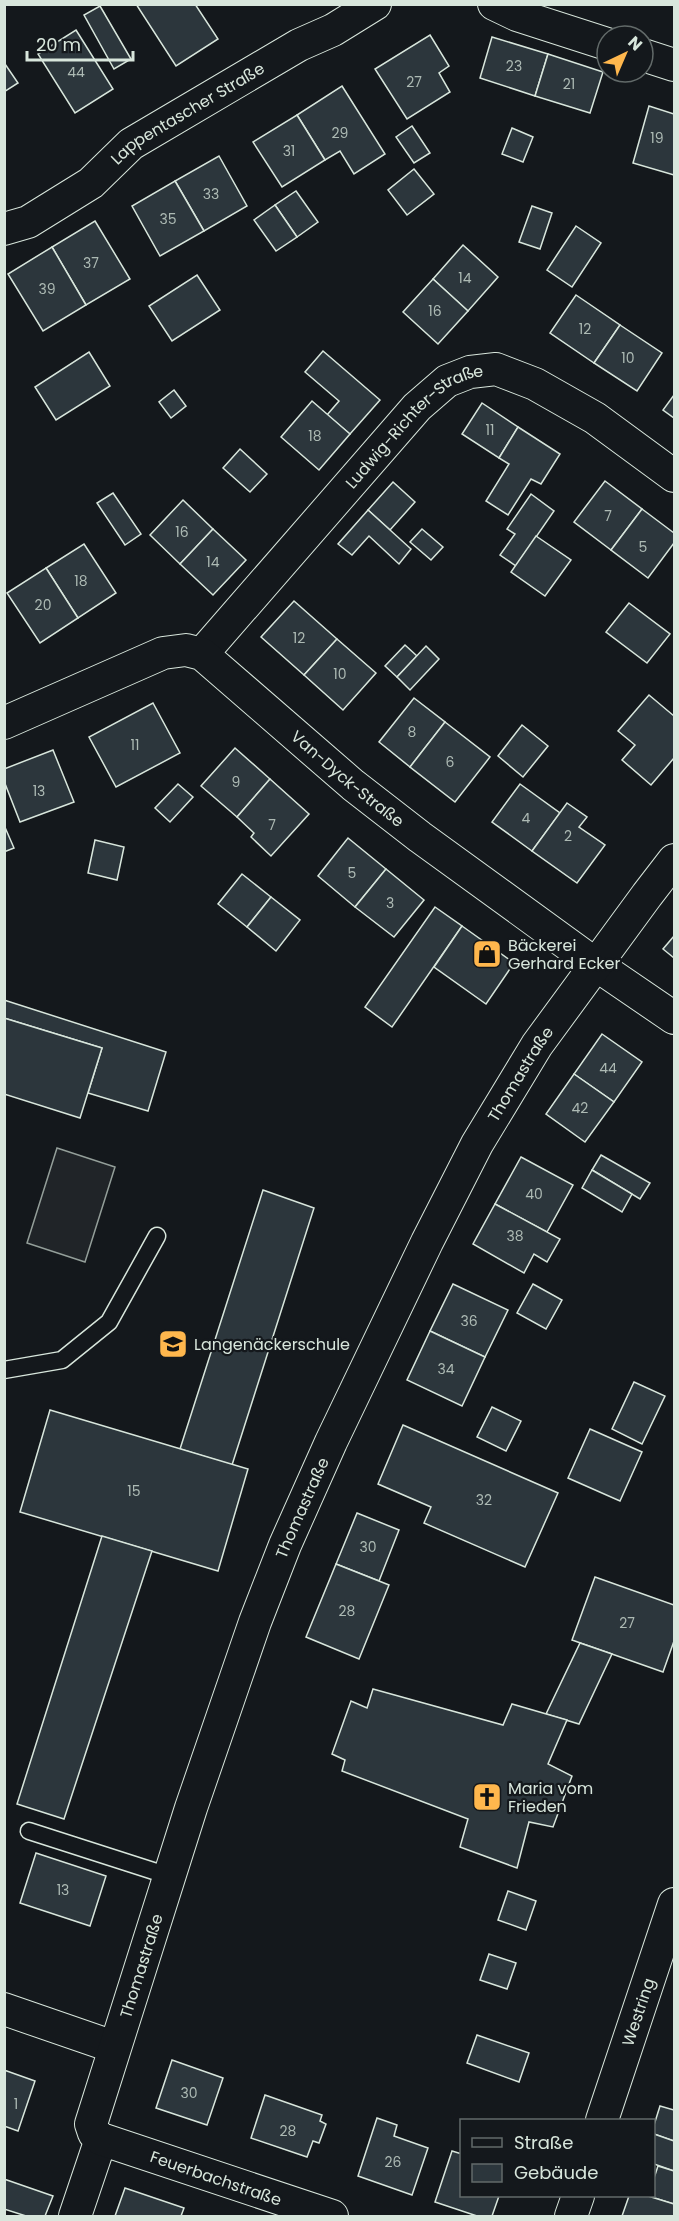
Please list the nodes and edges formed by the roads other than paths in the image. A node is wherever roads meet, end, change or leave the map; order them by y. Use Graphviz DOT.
graph roads {
  1 [pos="375,4"];
  2 [pos="494,4"];
  3 [pos="595,40"];
  4 [pos="655,59"];
  5 [pos="675,65"];
  6 [pos="4,229"];
  7 [pos="675,476"];
  8 [pos="202,654"];
  9 [pos="4,723"];
  10 [pos="675,860"];
  11 [pos="595,964"];
  12 [pos="675,1018"];
  13 [pos="157,1236"];
  14 [pos="4,1370"];
  15 [pos="29,1831"];
  16 [pos="169,1876"];
  17 [pos="675,1904"];
  18 [pos="4,2009"];
  19 [pos="114,2047"];
  20 [pos="603,2119"];
  21 [pos="101,2139"];
  22 [pos="578,2197"];
  23 [pos="75,2217"];
  24 [pos="332,2217"];
  25 [pos="571,2217"];
  1 -- 6 [label="street, Lappentascher Straße"];
  2 -- 3 [label="street"];
  4 -- 5 [label="street"];
  7 -- 8 [label="street, Ludwig-Richter-Straße"];
  8 -- 9 [label="street"];
  8 -- 11 [label="street, Van-Dyck-Straße"];
  10 -- 11 [label="street, Thomastraße"];
  11 -- 12 [label="street, Van-Dyck-Straße"];
  11 -- 16 [label="street, Thomastraße"];
  13 -- 14 [label="lane"];
  15 -- 16 [label="lane"];
  16 -- 19 [label="street, Thomastraße"];
  17 -- 20 [label="street, Westring"];
  18 -- 19 [label="street"];
  19 -- 21 [label="street, Thomastraße"];
  21 -- 23 [label="street"];
  21 -- 24 [label="street, Feuerbachstraße"];
  22 -- 25 [label="street"];
}
